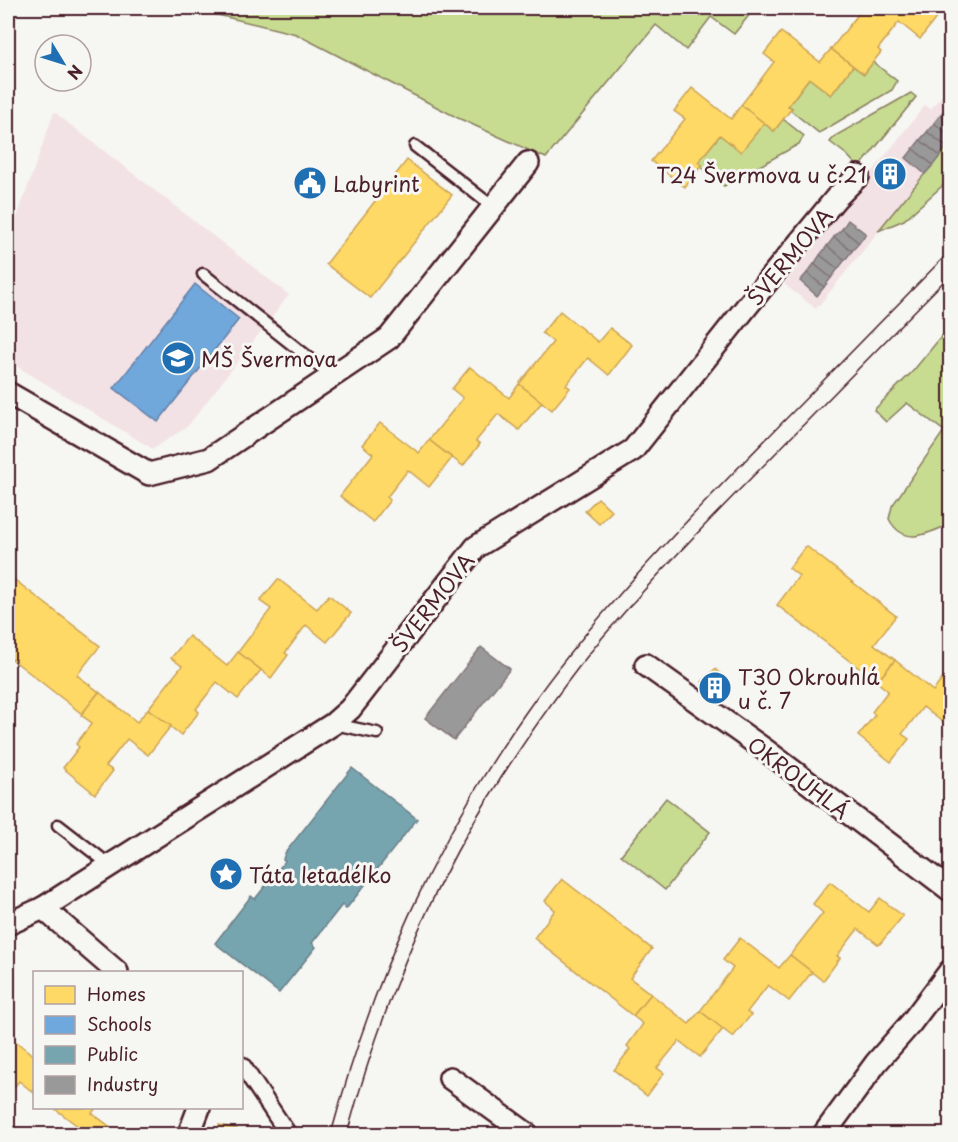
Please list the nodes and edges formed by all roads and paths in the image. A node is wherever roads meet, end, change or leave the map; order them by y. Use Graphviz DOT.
graph roads {
  1 [pos="415,146"];
  2 [pos="528,164"];
  3 [pos="858,176"];
  4 [pos="494,207"];
  5 [pos="203,274"];
  6 [pos="332,376"];
  7 [pos="8,393"];
  8 [pos="646,665"];
  9 [pos="333,724"];
  10 [pos="377,733"];
  11 [pos="58,825"];
  12 [pos="111,866"];
  13 [pos="951,890"];
  14 [pos="43,908"];
  15 [pos="8,924"];
  16 [pos="116,971"];
  17 [pos="951,971"];
  18 [pos="243,1066"];
  19 [pos="450,1078"];
  20 [pos="198,1109"];
  21 [pos="189,1134"];
  22 [pos="288,1134"];
  23 [pos="527,1134"];
  24 [pos="824,1134"];
  1 -- 4 [label="lane"];
  2 -- 4 [label="street"];
  3 -- 9 [label="street, ŠVERMOVA"];
  4 -- 6 [label="street"];
  5 -- 6 [label="lane"];
  6 -- 7 [label="street"];
  8 -- 13 [label="street, OKROUHLÁ"];
  9 -- 10 [label="lane"];
  9 -- 12 [label="street, ŠVERMOVA"];
  11 -- 12 [label="lane"];
  12 -- 14 [label="street, ŠVERMOVA"];
  14 -- 15 [label="street, ŠVERMOVA"];
  14 -- 16 [label="street"];
  17 -- 24 [label="street"];
  18 -- 22 [label="street"];
  19 -- 23 [label="street"];
  20 -- 21 [label="street"];
}
